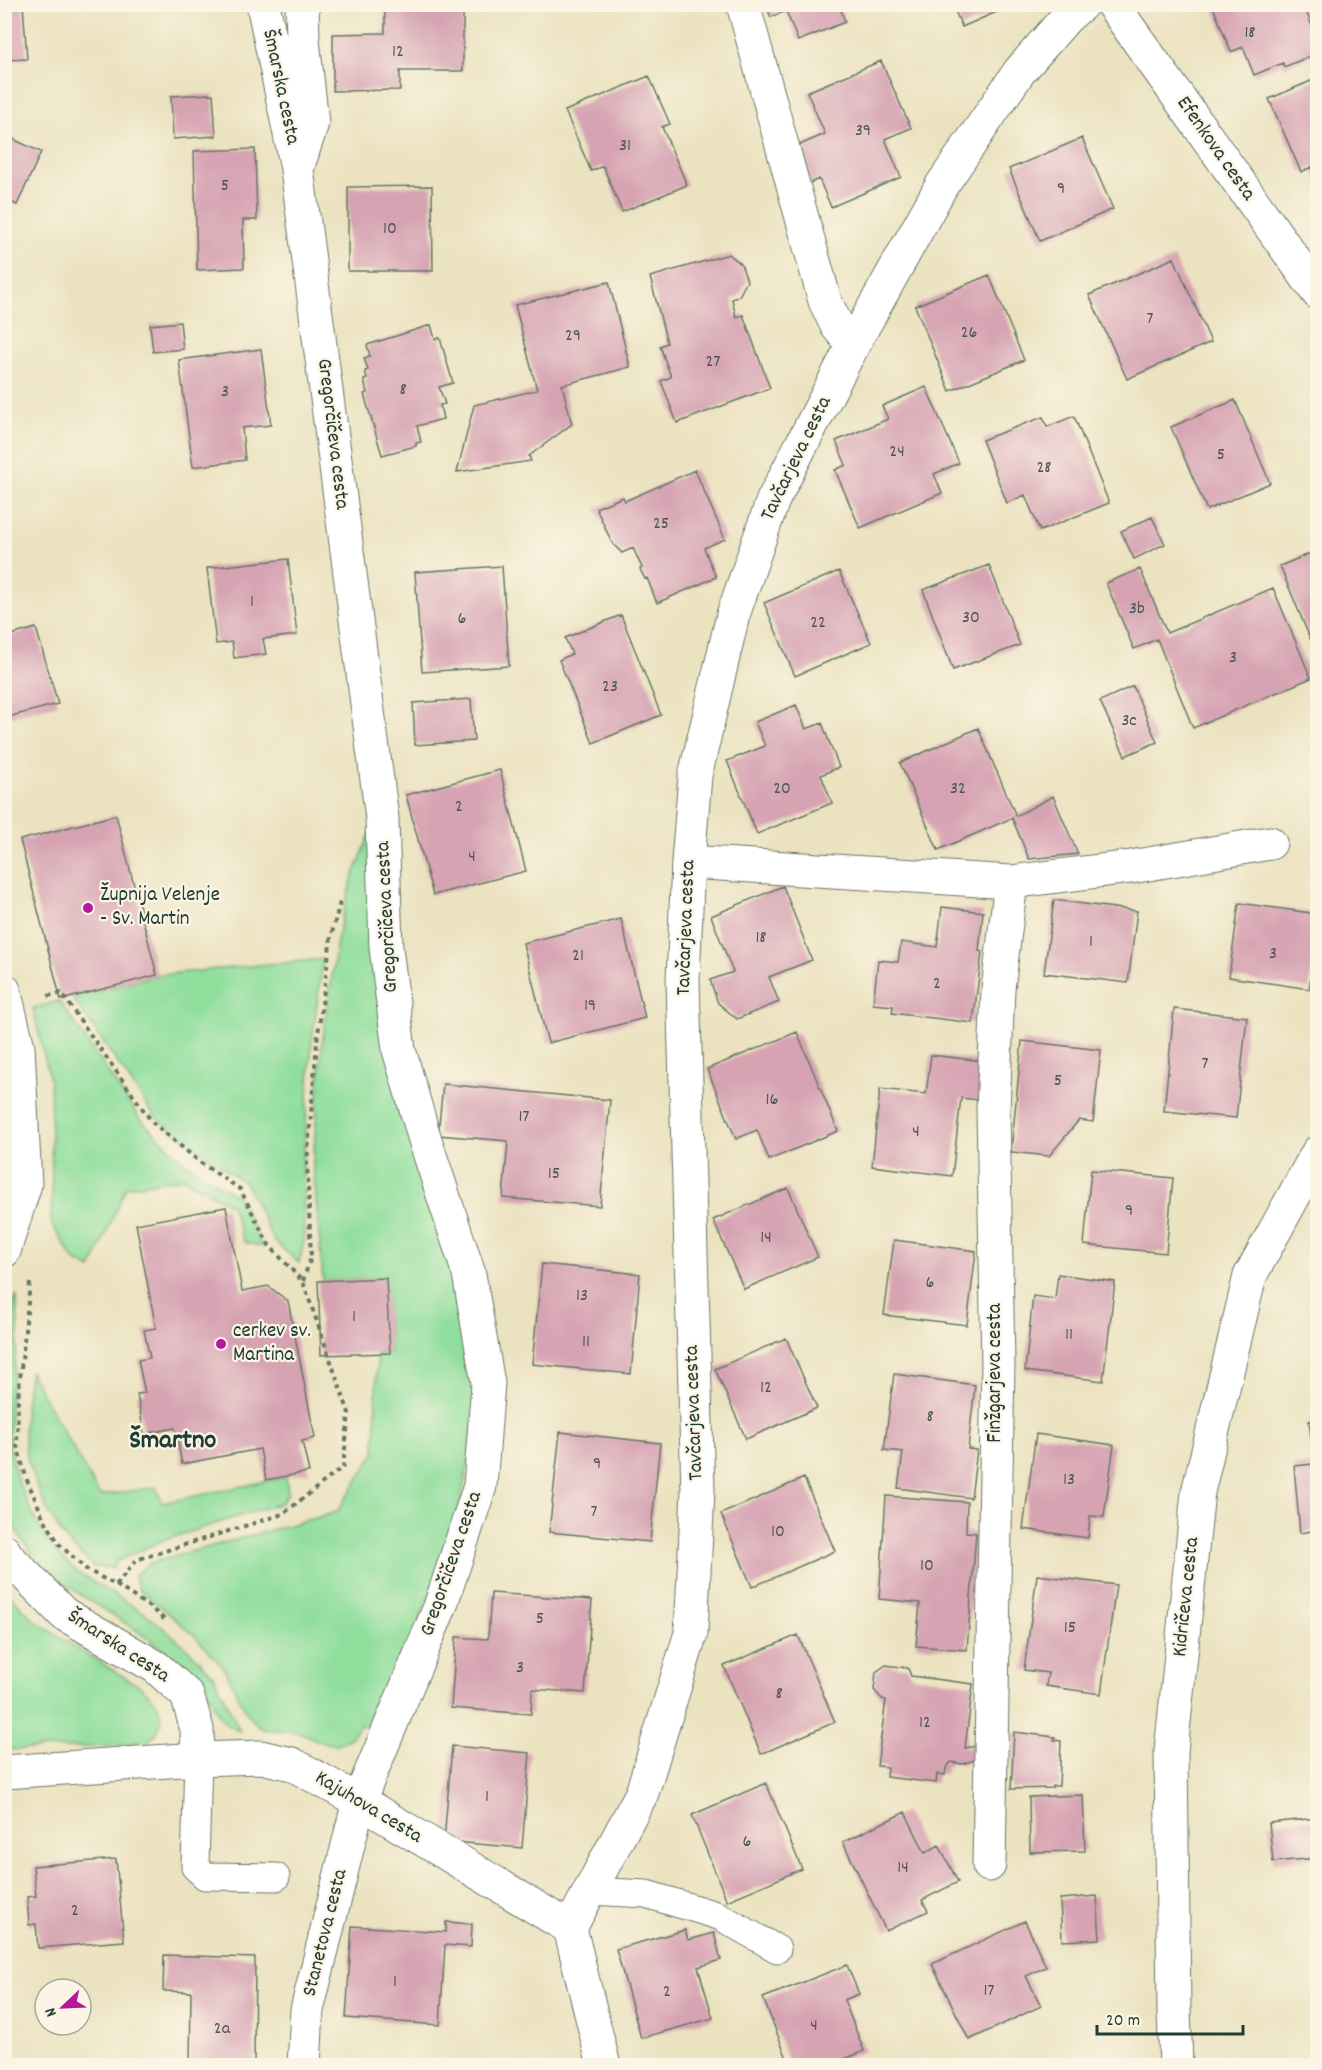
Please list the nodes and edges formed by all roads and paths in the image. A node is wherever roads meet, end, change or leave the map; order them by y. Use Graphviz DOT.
graph roads {
  1 [pos="262,4"];
  2 [pos="302,4"];
  3 [pos="743,4"];
  4 [pos="1082,4"];
  5 [pos="1112,4"];
  6 [pos="297,169"];
  7 [pos="1317,293"];
  8 [pos="853,345"];
  9 [pos="1270,843"];
  10 [pos="688,862"];
  11 [pos="1011,882"];
  12 [pos="343,891"];
  13 [pos="4,990"];
  14 [pos="37,999"];
  15 [pos="1317,1152"];
  16 [pos="4,1251"];
  17 [pos="31,1275"];
  18 [pos="303,1282"];
  19 [pos="4,1551"];
  20 [pos="116,1585"];
  21 [pos="174,1628"];
  22 [pos="198,1760"];
  23 [pos="4,1772"];
  24 [pos="359,1801"];
  25 [pos="989,1865"];
  26 [pos="276,1877"];
  27 [pos="590,1891"];
  28 [pos="570,1928"];
  29 [pos="777,1949"];
  30 [pos="304,2066"];
  31 [pos="604,2066"];
  32 [pos="1176,2066"];
  1 -- 6 [label="street, Šmarska cesta"];
  2 -- 6 [label="street, Gregorčičeva cesta"];
  3 -- 8 [label="street"];
  4 -- 8 [label="street, Tavčarjeva cesta"];
  5 -- 7 [label="street, Efenkova cesta"];
  6 -- 24 [label="street, Gregorčičeva cesta"];
  8 -- 10 [label="street, Tavčarjeva cesta"];
  9 -- 11 [label="street"];
  10 -- 11 [label="street"];
  10 -- 27 [label="street, Tavčarjeva cesta"];
  11 -- 25 [label="street, Finžgarjeva cesta"];
  12 -- 18 [label="path"];
  13 -- 16 [label="street"];
  14 -- 18 [label="path"];
  15 -- 32 [label="street, Kidričeva cesta"];
  17 -- 20 [label="path"];
  18 -- 20 [label="path"];
  19 -- 22 [label="street, Šmarska cesta"];
  20 -- 21 [label="path"];
  22 -- 23 [label="street, Kajuhova cesta"];
  22 -- 24 [label="street, Kajuhova cesta"];
  22 -- 26 [label="lane"];
  24 -- 28 [label="street, Kajuhova cesta"];
  24 -- 30 [label="street, Stanetova cesta"];
  27 -- 28 [label="street, Tavčarjeva cesta"];
  27 -- 29 [label="lane"];
  28 -- 31 [label="street"];
}
